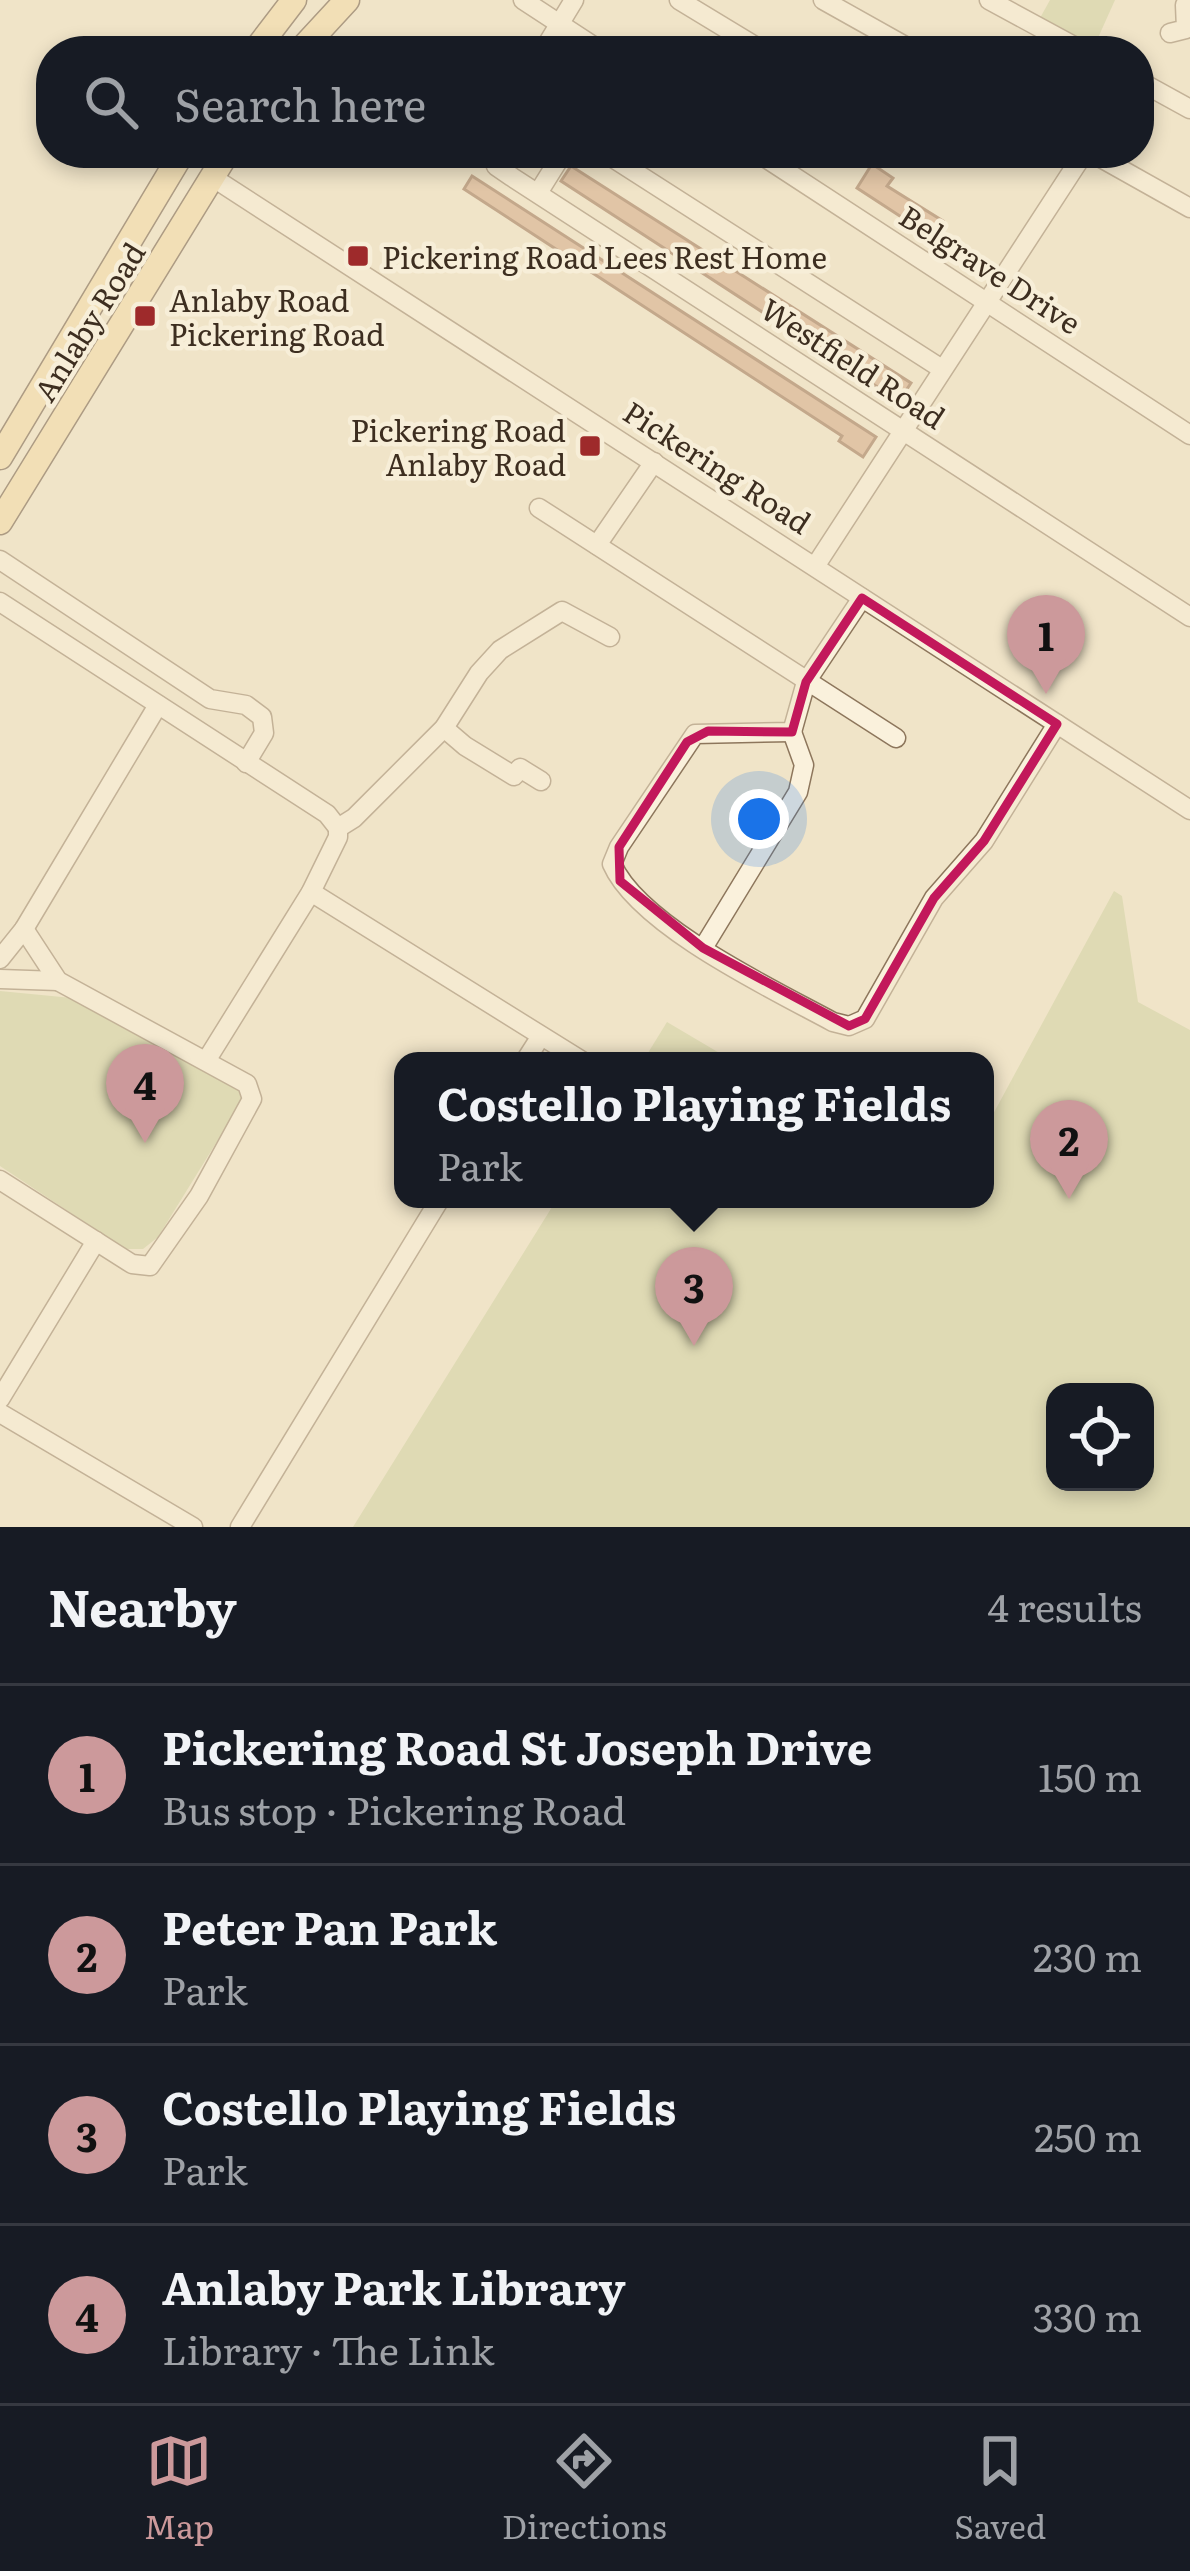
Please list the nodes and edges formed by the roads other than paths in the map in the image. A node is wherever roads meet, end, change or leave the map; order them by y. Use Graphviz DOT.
graph roads {
  1 [pos="294,0"];
  2 [pos="347,0"];
  3 [pos="523,0"];
  4 [pos="574,0"];
  5 [pos="679,0"];
  6 [pos="823,0"];
  7 [pos="988,0"];
  8 [pos="1185,5"];
  9 [pos="560,24"];
  10 [pos="1182,31"];
  11 [pos="266,36"];
  12 [pos="315,36"];
  13 [pos="552,36"];
  14 [pos="578,36"];
  15 [pos="738,36"];
  16 [pos="887,36"];
  17 [pos="1055,36"];
  18 [pos="1154,89"];
  19 [pos="1190,109"];
  20 [pos="173,168"];
  21 [pos="217,168"];
  22 [pos="499,168"];
  23 [pos="554,168"];
  24 [pos="628,168"];
  25 [pos="781,168"];
  26 [pos="1078,168"];
  27 [pos="1116,168"];
  28 [pos="212,176"];
  29 [pos="538,193"];
  30 [pos="1190,208"];
  31 [pos="986,301"];
  32 [pos="942,369"];
  33 [pos="904,430"];
  34 [pos="1190,435"];
  35 [pos="0,457"];
  36 [pos="654,462"];
  37 [pos="539,508"];
  38 [pos="0,521"];
  39 [pos="597,545"];
  40 [pos="0,560"];
  41 [pos="816,565"];
  42 [pos="862,598"];
  43 [pos="0,602"];
  44 [pos="1190,617"];
  45 [pos="610,637"];
  46 [pos="806,682"];
  47 [pos="158,705"];
  48 [pos="1058,724"];
  49 [pos="444,728"];
  50 [pos="792,732"];
  51 [pos="896,739"];
  52 [pos="245,763"];
  53 [pos="541,781"];
  54 [pos="1190,810"];
  55 [pos="338,828"];
  56 [pos="311,892"];
  57 [pos="24,928"];
  58 [pos="703,948"];
  59 [pos="0,959"];
  60 [pos="0,979"];
  61 [pos="58,981"];
  62 [pos="541,1036"];
  63 [pos="531,1052"];
  64 [pos="567,1052"];
  65 [pos="206,1061"];
  66 [pos="0,1180"];
  67 [pos="435,1208"];
  68 [pos="96,1241"];
  69 [pos="0,1400"];
  70 [pos="0,1414"];
  71 [pos="193,1527"];
  72 [pos="241,1527"];
  1 -- 11 [label="main road"];
  2 -- 12 [label="main road"];
  3 -- 9 [label="street"];
  4 -- 9 [label="street"];
  5 -- 15 [label="street"];
  6 -- 16 [label="street"];
  7 -- 17 [label="street"];
  8 -- 10 [label="street"];
  9 -- 13 [label="street"];
  9 -- 14 [label="street"];
  18 -- 19 [label="street"];
  20 -- 35 [label="main road, Anlaby Road"];
  21 -- 28 [label="main road, Anlaby Road"];
  22 -- 29 [label="street, Westfield Road"];
  23 -- 29 [label="street"];
  24 -- 32 [label="street"];
  25 -- 31 [label="street, Belgrave Drive"];
  26 -- 31 [label="street"];
  27 -- 30 [label="street"];
  28 -- 36 [label="street, Pickering Road"];
  28 -- 38 [label="main road, Anlaby Road"];
  29 -- 33 [label="street, Westfield Road"];
  31 -- 32 [label="street"];
  31 -- 34 [label="street, Belgrave Drive"];
  32 -- 33 [label="street"];
  33 -- 41 [label="street"];
  33 -- 44 [label="street, Westfield Road"];
  36 -- 39 [label="street"];
  36 -- 41 [label="street, Pickering Road"];
  37 -- 39 [label="street"];
  39 -- 46 [label="street"];
  40 -- 52 [label="street"];
  41 -- 42 [label="street, Pickering Road"];
  42 -- 46 [label="street"];
  42 -- 48 [label="street, Pickering Road"];
  43 -- 47 [label="street"];
  45 -- 49 [label="street"];
  46 -- 50 [label="street"];
  46 -- 51 [label="street"];
  47 -- 52 [label="street"];
  47 -- 57 [label="street"];
  48 -- 54 [label="street, Pickering Road"];
  48 -- 58 [label="street"];
  49 -- 53 [label="street"];
  49 -- 55 [label="street"];
  50 -- 58 [label="street"];
  50 -- 58 [label="street"];
  52 -- 55 [label="street"];
  55 -- 56 [label="street"];
  56 -- 62 [label="street"];
  56 -- 65 [label="street"];
  57 -- 59 [label="street"];
  57 -- 61 [label="street"];
  60 -- 61 [label="street"];
  61 -- 65 [label="street"];
  62 -- 63 [label="street"];
  62 -- 64 [label="street"];
  65 -- 68 [label="street"];
  66 -- 68 [label="street"];
  67 -- 72 [label="street"];
  68 -- 69 [label="street"];
  70 -- 71 [label="street"];
}
